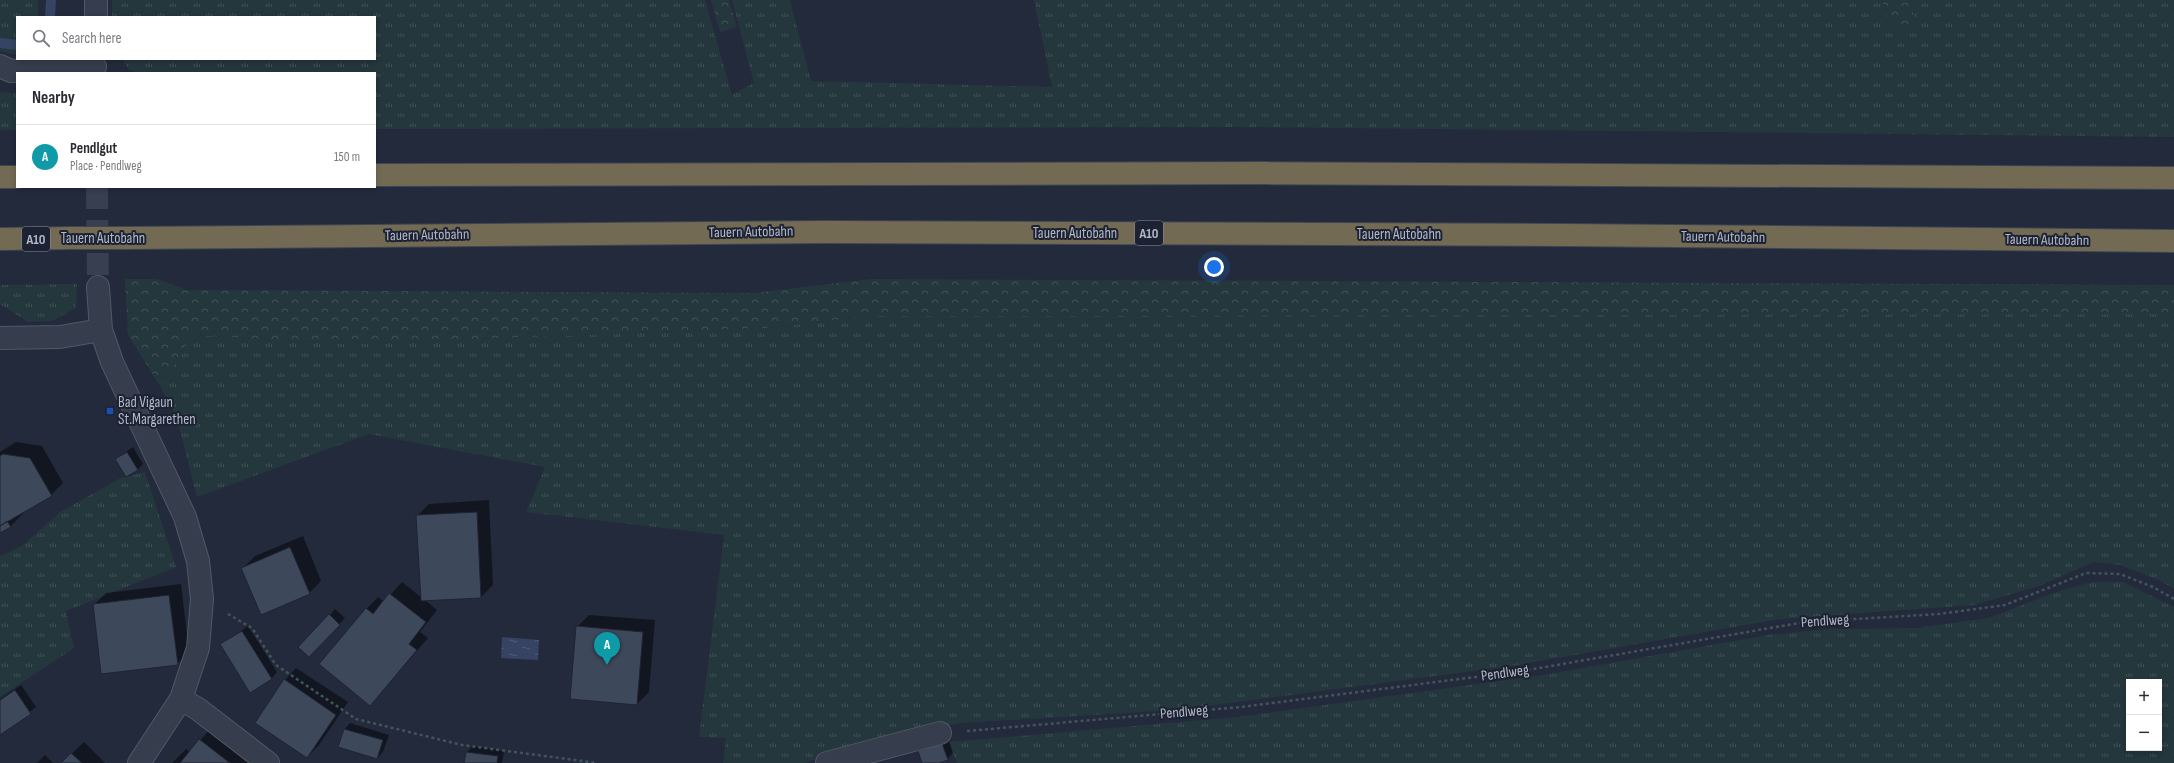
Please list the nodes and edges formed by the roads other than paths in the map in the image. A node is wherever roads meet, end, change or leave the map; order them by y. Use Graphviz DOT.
graph roads {
  1 [pos="96,0"];
  2 [pos="96,16"];
  3 [pos="95,66"];
  4 [pos="4,70"];
  5 [pos="376,175"];
  6 [pos="0,177"];
  7 [pos="16,177"];
  8 [pos="2174,178"];
  9 [pos="0,239"];
  10 [pos="2174,241"];
  11 [pos="98,287"];
  12 [pos="101,330"];
  13 [pos="0,338"];
  14 [pos="181,699"];
  15 [pos="940,733"];
  16 [pos="139,763"];
  17 [pos="268,763"];
  18 [pos="827,763"];
  1 -- 2 [label="street"];
  3 -- 4 [label="street"];
  5 -- 8 [label="highway"];
  6 -- 7 [label="highway"];
  9 -- 10 [label="highway, Tauern Autobahn / A10, bridge"];
  11 -- 12 [label="street"];
  12 -- 13 [label="street"];
  12 -- 14 [label="street"];
  14 -- 16 [label="street"];
  14 -- 17 [label="street"];
  15 -- 18 [label="street"];
}
